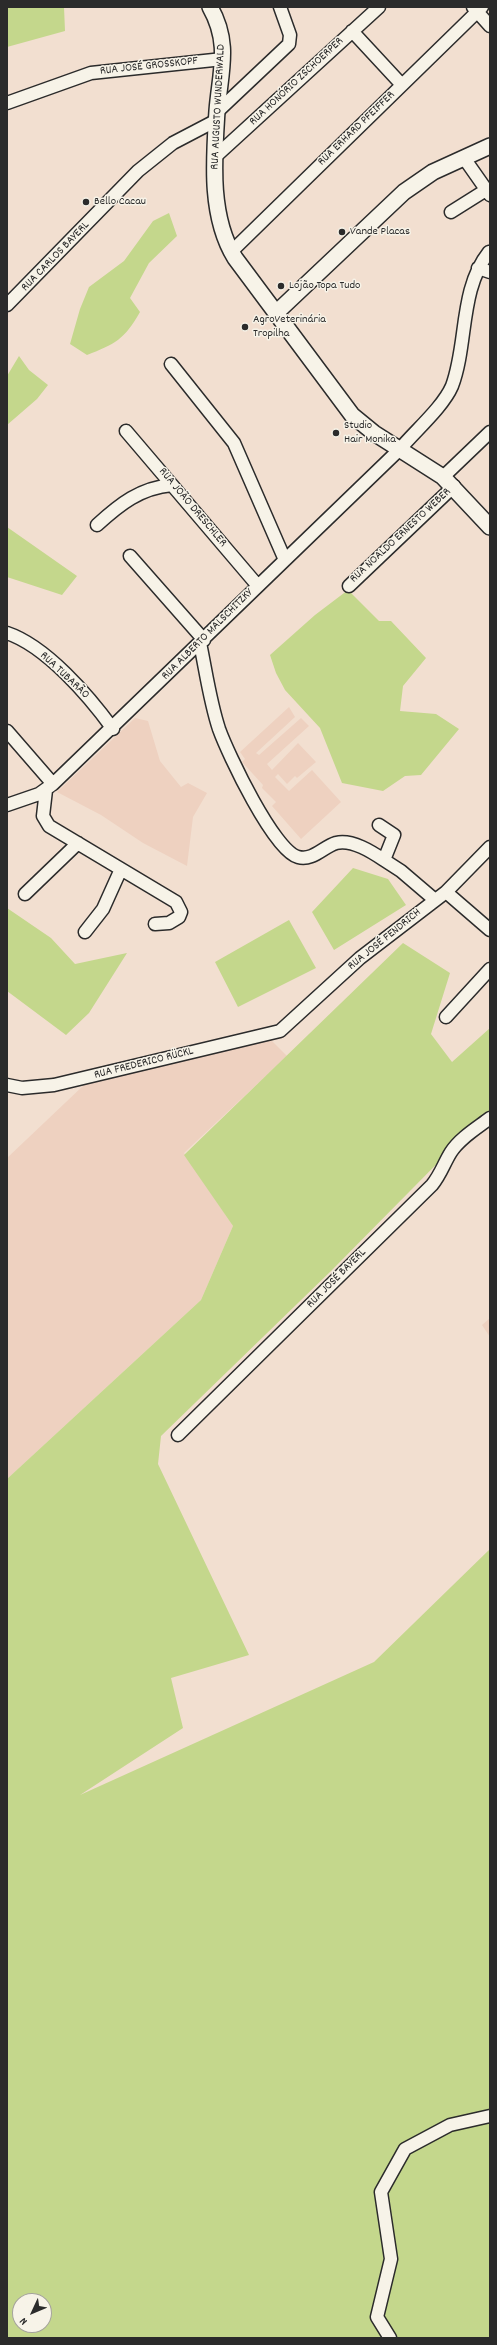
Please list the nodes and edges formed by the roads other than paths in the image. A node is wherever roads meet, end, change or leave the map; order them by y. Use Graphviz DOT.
graph roads {
  1 [pos="280,7"];
  2 [pos="379,7"];
  3 [pos="478,9"];
  4 [pos="214,10"];
  5 [pos="490,26"];
  6 [pos="352,31"];
  7 [pos="223,59"];
  8 [pos="402,85"];
  9 [pos="9,99"];
  10 [pos="217,116"];
  11 [pos="490,146"];
  12 [pos="216,156"];
  13 [pos="464,158"];
  14 [pos="488,192"];
  15 [pos="451,212"];
  16 [pos="231,252"];
  17 [pos="489,252"];
  18 [pos="478,268"];
  19 [pos="490,272"];
  20 [pos="7,305"];
  21 [pos="276,313"];
  22 [pos="171,364"];
  23 [pos="126,431"];
  24 [pos="490,432"];
  25 [pos="400,449"];
  26 [pos="449,481"];
  27 [pos="172,485"];
  28 [pos="97,525"];
  29 [pos="490,527"];
  30 [pos="130,556"];
  31 [pos="285,560"];
  32 [pos="258,586"];
  33 [pos="349,586"];
  34 [pos="7,634"];
  35 [pos="202,641"];
  36 [pos="112,729"];
  37 [pos="7,731"];
  38 [pos="50,787"];
  39 [pos="7,805"];
  40 [pos="379,825"];
  41 [pos="78,843"];
  42 [pos="490,847"];
  43 [pos="384,860"];
  44 [pos="121,869"];
  45 [pos="446,892"];
  46 [pos="25,894"];
  47 [pos="435,900"];
  48 [pos="155,924"];
  49 [pos="490,930"];
  50 [pos="86,932"];
  51 [pos="490,969"];
  52 [pos="446,1017"];
  53 [pos="280,1031"];
  54 [pos="8,1088"];
  55 [pos="490,1118"];
  56 [pos="178,1435"];
  57 [pos="490,2116"];
  58 [pos="390,2338"];
  1 -- 10 [label="street, RUA CARLOS BAYERL"];
  2 -- 6 [label="street, RUA HONÓRIO ZSCHOERPER"];
  3 -- 5 [label="street"];
  3 -- 8 [label="street, RUA ERHARD PFEIFFER"];
  4 -- 7 [label="main road, RUA AUGUSTO WUNDERWALD"];
  6 -- 8 [label="street"];
  6 -- 12 [label="street, RUA HONÓRIO ZSCHOERPER"];
  7 -- 9 [label="street, RUA JOSÉ GROSSKOPF"];
  7 -- 10 [label="main road, RUA AUGUSTO WUNDERWALD"];
  8 -- 16 [label="street, RUA ERHARD PFEIFFER"];
  10 -- 12 [label="main road, RUA AUGUSTO WUNDERWALD"];
  10 -- 20 [label="street, RUA CARLOS BAYERL"];
  11 -- 13 [label="main road"];
  12 -- 16 [label="main road, RUA AUGUSTO WUNDERWALD"];
  13 -- 14 [label="street"];
  13 -- 21 [label="main road"];
  14 -- 15 [label="street"];
  16 -- 21 [label="main road, RUA AUGUSTO WUNDERWALD"];
  17 -- 18 [label="street, RUA ALBERTO MALSCHITZKY"];
  18 -- 19 [label="street"];
  18 -- 25 [label="street, RUA ALBERTO MALSCHITZKY"];
  21 -- 25 [label="main road, RUA AUGUSTO WUNDERWALD"];
  22 -- 31 [label="street"];
  23 -- 27 [label="street, RUA JOÃO DRESCHLER"];
  24 -- 26 [label="street, RUA NOALDO ERNESTO WEBER"];
  25 -- 26 [label="main road, RUA AUGUSTO WUNDERWALD"];
  25 -- 31 [label="street, RUA ALBERTO MALSCHITZKY"];
  26 -- 29 [label="main road, RUA AUGUSTO WUNDERWALD"];
  26 -- 33 [label="street, RUA NOALDO ERNESTO WEBER"];
  27 -- 28 [label="street"];
  27 -- 32 [label="street, RUA JOÃO DRESCHLER"];
  30 -- 35 [label="street"];
  31 -- 32 [label="street, RUA ALBERTO MALSCHITZKY"];
  32 -- 35 [label="street, RUA ALBERTO MALSCHITZKY"];
  34 -- 36 [label="street, RUA TUBARÃO"];
  35 -- 36 [label="street, RUA ALBERTO MALSCHITZKY"];
  35 -- 43 [label="street"];
  36 -- 38 [label="street, RUA ALBERTO MALSCHITZKY"];
  37 -- 38 [label="street"];
  38 -- 39 [label="street, RUA ALBERTO MALSCHITZKY"];
  38 -- 41 [label="street"];
  40 -- 43 [label="street"];
  41 -- 44 [label="street"];
  41 -- 46 [label="street"];
  42 -- 45 [label="street, RUA JOSÉ FENDRICH"];
  43 -- 47 [label="street"];
  44 -- 48 [label="street"];
  44 -- 50 [label="street"];
  45 -- 47 [label="street, RUA JOSÉ FENDRICH"];
  45 -- 49 [label="street"];
  47 -- 53 [label="street, RUA JOSÉ FENDRICH"];
  51 -- 52 [label="street"];
  53 -- 54 [label="street, RUA FREDERICO RÜCKL"];
  55 -- 56 [label="street, RUA JOSÉ BAYERL"];
  57 -- 58 [label="street"];
}
